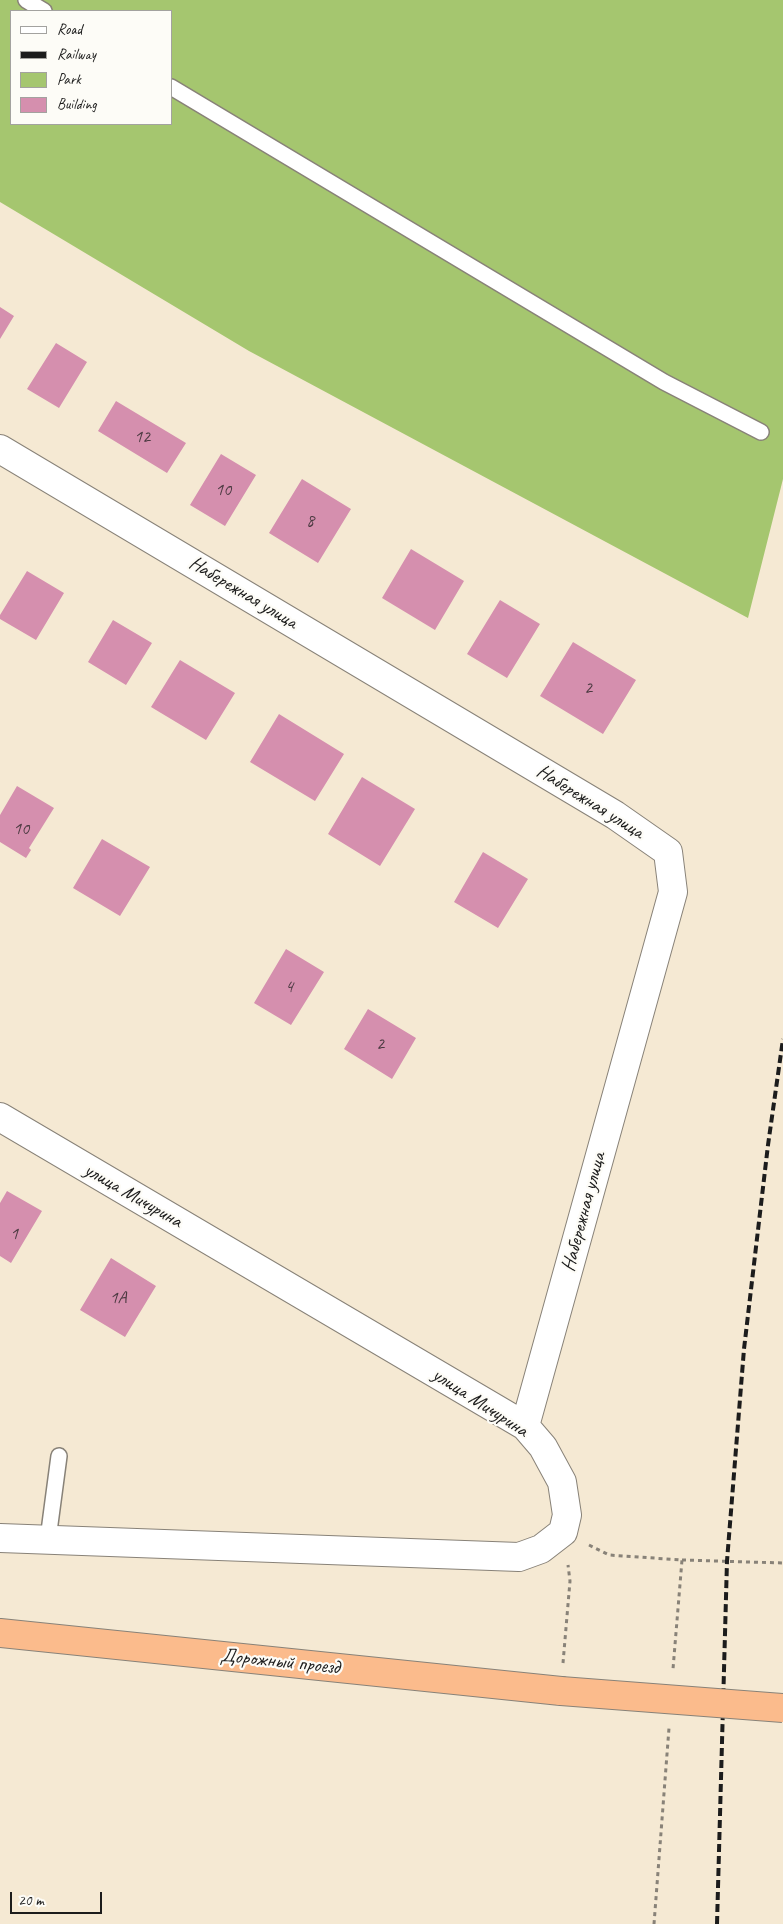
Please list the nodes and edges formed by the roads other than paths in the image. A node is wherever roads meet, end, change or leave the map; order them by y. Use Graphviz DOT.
graph roads {
  1 [pos="26,0"];
  2 [pos="42,10"];
  3 [pos="172,88"];
  4 [pos="761,432"];
  5 [pos="0,449"];
  6 [pos="0,1118"];
  7 [pos="525,1426"];
  8 [pos="59,1456"];
  9 [pos="0,1538"];
  10 [pos="48,1539"];
  11 [pos="0,1633"];
  12 [pos="783,1708"];
  1 -- 2 [label="lane"];
  3 -- 4 [label="lane"];
  5 -- 7 [label="street, Набережная улица"];
  6 -- 7 [label="street, улица Мичурина"];
  7 -- 10 [label="street, улица Мичурина"];
  8 -- 10 [label="lane"];
  9 -- 10 [label="street, улица Мичурина"];
  11 -- 12 [label="highway, Дорожный проезд, bridge"];
}
